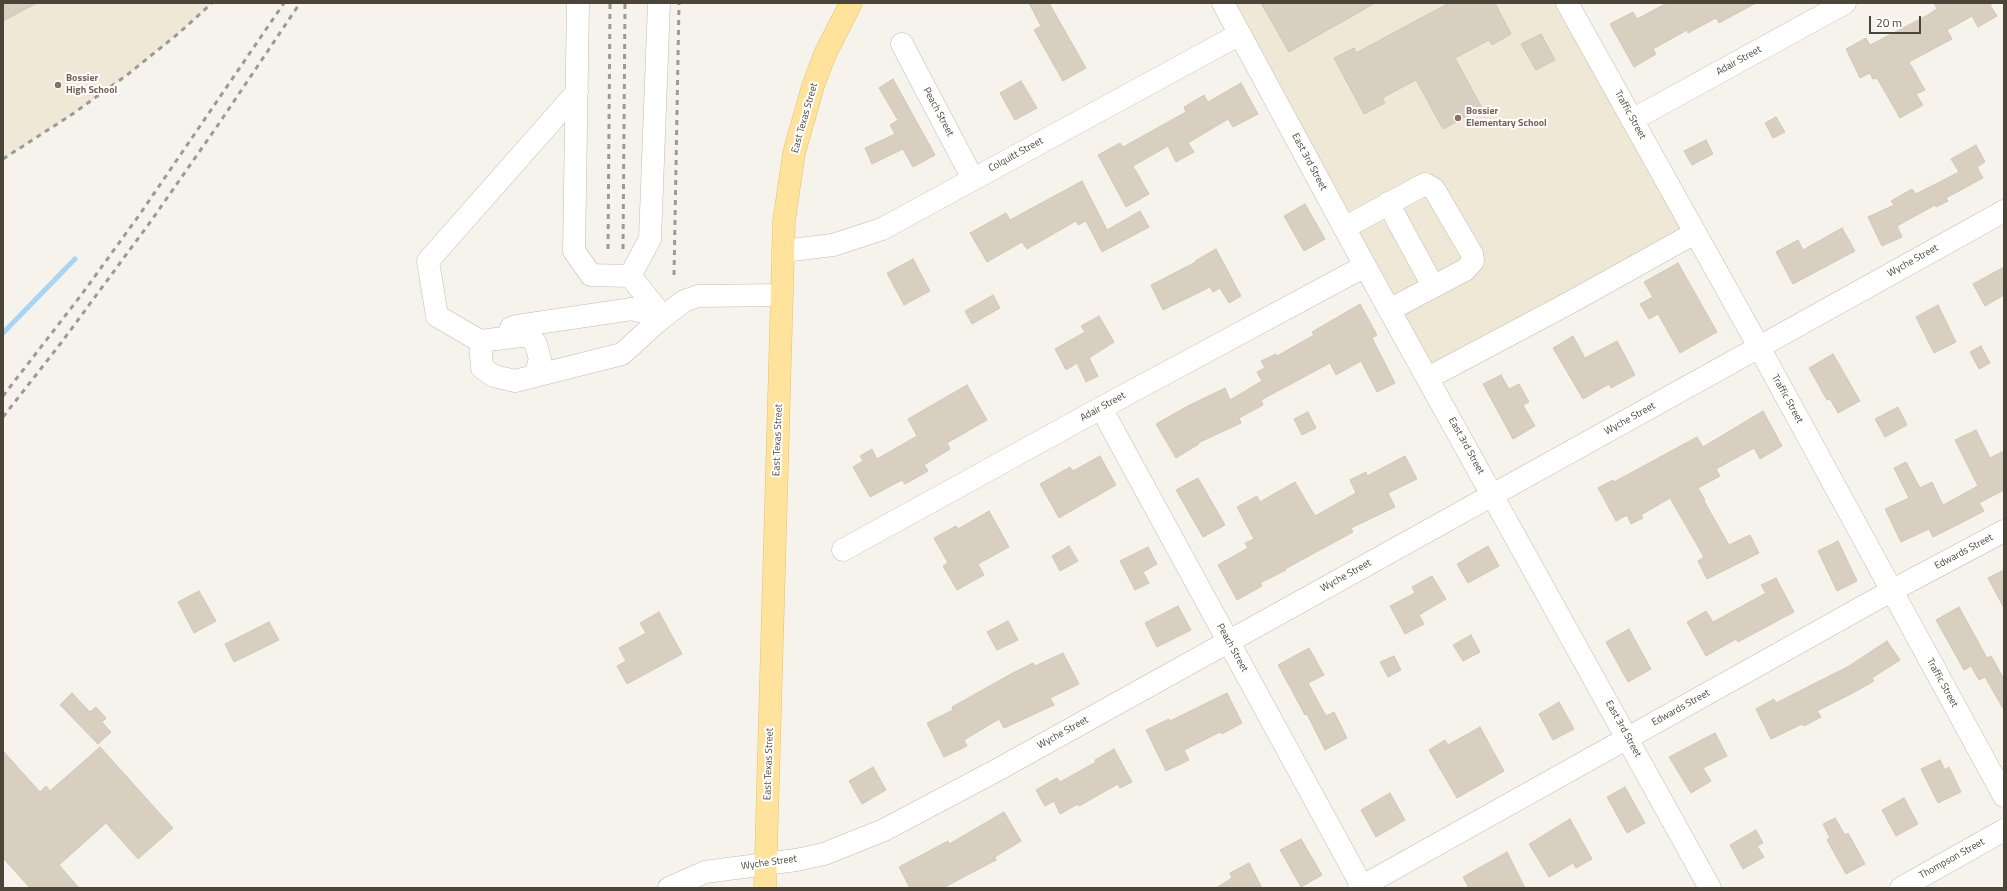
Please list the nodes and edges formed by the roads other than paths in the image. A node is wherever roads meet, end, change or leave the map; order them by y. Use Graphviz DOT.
graph roads {
  1 [pos="578,3"];
  2 [pos="659,3"];
  3 [pos="851,3"];
  4 [pos="1223,3"];
  5 [pos="1567,3"];
  6 [pos="1845,3"];
  7 [pos="1240,34"];
  8 [pos="902,44"];
  9 [pos="577,92"];
  10 [pos="1632,120"];
  11 [pos="973,179"];
  12 [pos="1388,203"];
  13 [pos="2004,211"];
  14 [pos="1344,228"];
  15 [pos="1695,233"];
  16 [pos="783,251"];
  17 [pos="1365,266"];
  18 [pos="630,276"];
  19 [pos="1433,286"];
  20 [pos="782,295"];
  21 [pos="1390,310"];
  22 [pos="663,317"];
  23 [pos="480,341"];
  24 [pos="1759,347"];
  25 [pos="535,375"];
  26 [pos="1428,378"];
  27 [pos="1101,408"];
  28 [pos="1493,495"];
  29 [pos="2004,531"];
  30 [pos="843,550"];
  31 [pos="1891,591"];
  32 [pos="1228,641"];
  33 [pos="1627,738"];
  34 [pos="2004,796"];
  35 [pos="2004,830"];
  36 [pos="766,864"];
  37 [pos="1361,887"];
  38 [pos="669,888"];
  39 [pos="765,888"];
  40 [pos="1710,888"];
  41 [pos="1900,888"];
  1 -- 9 [label="street"];
  2 -- 18 [label="street"];
  3 -- 16 [label="main road, East Texas Street"];
  4 -- 7 [label="street, East 3rd Street"];
  5 -- 10 [label="street, Traffic Street"];
  6 -- 10 [label="street, Adair Street"];
  7 -- 11 [label="street, Colquitt Street"];
  7 -- 14 [label="street, East 3rd Street"];
  8 -- 11 [label="street, Peach Street"];
  9 -- 18 [label="street"];
  9 -- 23 [label="street"];
  10 -- 15 [label="street, Traffic Street"];
  11 -- 16 [label="street, Colquitt Street"];
  12 -- 14 [label="street"];
  12 -- 19 [label="street"];
  12 -- 19 [label="street"];
  13 -- 24 [label="street, Wyche Street"];
  14 -- 17 [label="street, East 3rd Street"];
  15 -- 24 [label="street, Traffic Street"];
  15 -- 26 [label="street"];
  16 -- 20 [label="main road, East Texas Street"];
  17 -- 21 [label="street, East 3rd Street"];
  17 -- 27 [label="street, Adair Street"];
  18 -- 22 [label="street"];
  19 -- 21 [label="street"];
  20 -- 22 [label="street"];
  20 -- 36 [label="main road, East Texas Street"];
  21 -- 26 [label="street, East 3rd Street"];
  22 -- 23 [label="street"];
  22 -- 25 [label="street"];
  23 -- 25 [label="street"];
  23 -- 25 [label="street"];
  24 -- 28 [label="street, Wyche Street"];
  24 -- 31 [label="street, Traffic Street"];
  26 -- 28 [label="street, East 3rd Street"];
  27 -- 30 [label="street, Adair Street"];
  27 -- 32 [label="street, Peach Street"];
  28 -- 32 [label="street, Wyche Street"];
  28 -- 33 [label="street, East 3rd Street"];
  29 -- 31 [label="street, Edwards Street"];
  31 -- 33 [label="street, Edwards Street"];
  31 -- 34 [label="street, Traffic Street"];
  32 -- 36 [label="street, Wyche Street"];
  32 -- 37 [label="street, Peach Street"];
  33 -- 37 [label="street, Edwards Street"];
  33 -- 40 [label="street, East 3rd Street"];
  35 -- 41 [label="street, Thompson Street"];
  36 -- 38 [label="street, Wyche Street"];
  36 -- 39 [label="main road, East Texas Street"];
}
